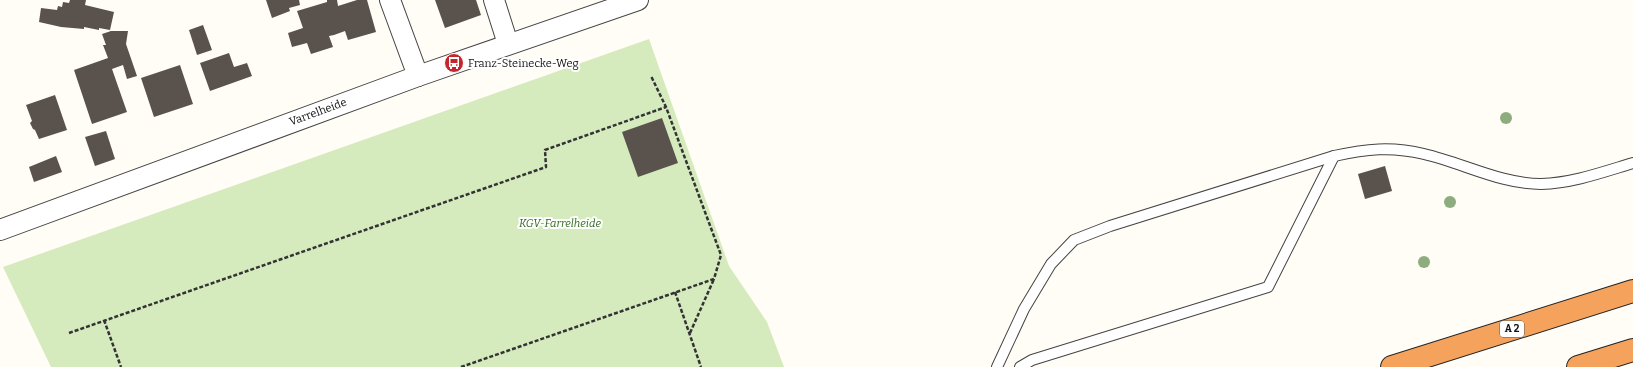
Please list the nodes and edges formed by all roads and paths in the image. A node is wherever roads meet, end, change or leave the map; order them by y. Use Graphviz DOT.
graph roads {
  1 [pos="390,0"];
  2 [pos="494,0"];
  3 [pos="638,0"];
  4 [pos="508,44"];
  5 [pos="418,76"];
  6 [pos="651,76"];
  7 [pos="666,107"];
  8 [pos="1334,156"];
  9 [pos="1633,162"];
  10 [pos="0,230"];
  11 [pos="714,279"];
  12 [pos="1633,291"];
  13 [pos="675,292"];
  14 [pos="104,320"];
  15 [pos="69,333"];
  16 [pos="689,334"];
  17 [pos="1633,350"];
  18 [pos="121,367"];
  19 [pos="461,367"];
  20 [pos="701,367"];
  21 [pos="997,367"];
  22 [pos="1020,367"];
  23 [pos="1392,367"];
  24 [pos="1578,367"];
  1 -- 5 [label="street"];
  2 -- 4 [label="street"];
  3 -- 4 [label="street, Varrelheide"];
  4 -- 5 [label="street, Varrelheide"];
  5 -- 10 [label="street, Varrelheide"];
  6 -- 7 [label="path"];
  7 -- 11 [label="path"];
  7 -- 14 [label="path"];
  8 -- 9 [label="lane"];
  8 -- 21 [label="lane"];
  8 -- 22 [label="lane"];
  11 -- 13 [label="path"];
  11 -- 16 [label="path"];
  12 -- 23 [label="highway, A 2"];
  13 -- 16 [label="path"];
  13 -- 19 [label="path"];
  14 -- 15 [label="path"];
  14 -- 18 [label="path"];
  16 -- 20 [label="path"];
  17 -- 24 [label="highway"];
}
